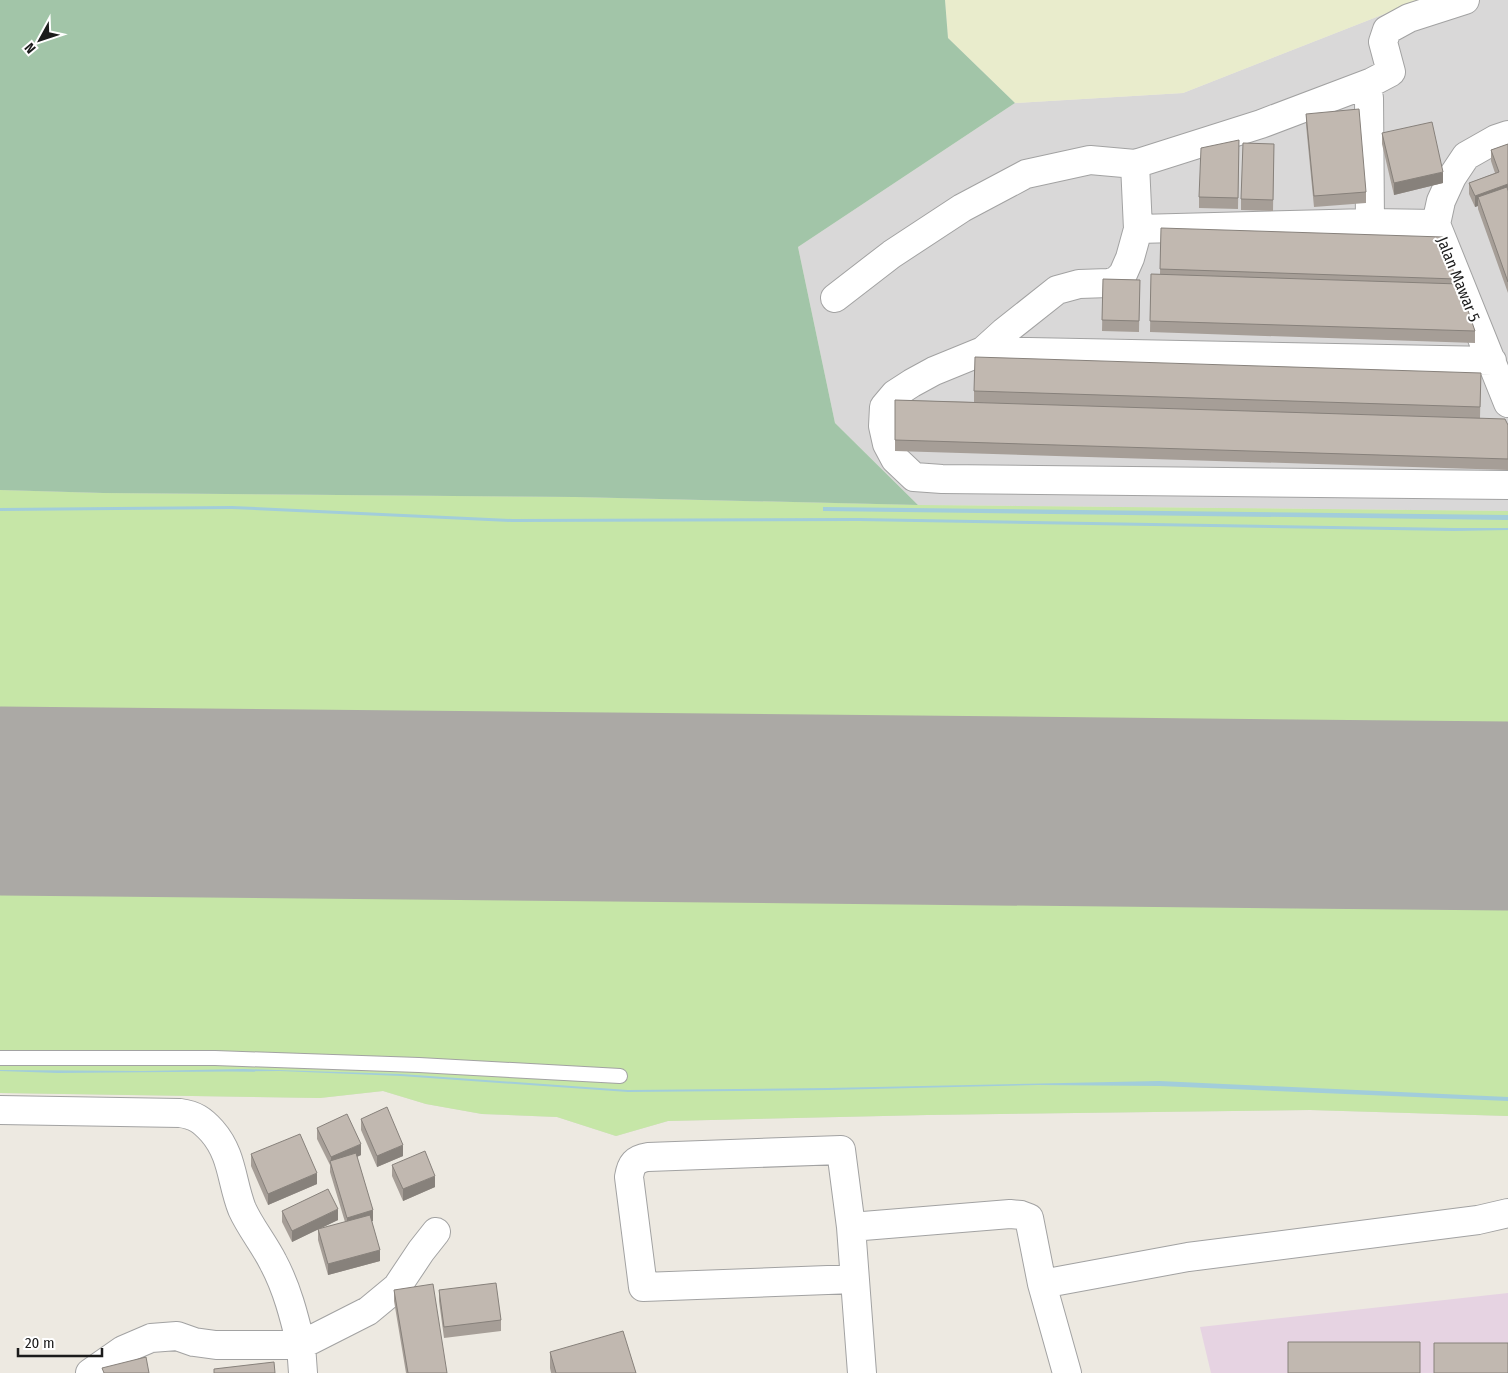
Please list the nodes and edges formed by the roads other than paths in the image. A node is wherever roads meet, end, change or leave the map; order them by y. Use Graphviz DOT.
graph roads {
  1 [pos="1465,0"];
  2 [pos="1369,98"];
  3 [pos="1508,135"];
  4 [pos="1135,164"];
  5 [pos="1370,223"];
  6 [pos="1436,224"];
  7 [pos="1138,229"];
  8 [pos="835,298"];
  9 [pos="983,351"];
  10 [pos="1492,360"];
  11 [pos="1508,403"];
  12 [pos="1508,485"];
  13 [pos="0,1058"];
  14 [pos="620,1076"];
  15 [pos="0,1110"];
  16 [pos="1508,1213"];
  17 [pos="850,1228"];
  18 [pos="436,1232"];
  19 [pos="854,1279"];
  20 [pos="1042,1284"];
  21 [pos="301,1345"];
  22 [pos="90,1373"];
  23 [pos="303,1373"];
  24 [pos="862,1373"];
  25 [pos="1067,1373"];
  1 -- 4 [label="street"];
  2 -- 5 [label="street"];
  3 -- 6 [label="street, Jalan Mawar 5"];
  4 -- 7 [label="street"];
  4 -- 8 [label="street"];
  5 -- 6 [label="street"];
  5 -- 7 [label="street"];
  6 -- 10 [label="street, Jalan Mawar 5"];
  7 -- 9 [label="street"];
  9 -- 10 [label="street"];
  9 -- 12 [label="street"];
  10 -- 11 [label="street, Jalan Mawar 5"];
  13 -- 14 [label="lane"];
  15 -- 21 [label="street"];
  16 -- 20 [label="street"];
  17 -- 19 [label="street"];
  17 -- 19 [label="street"];
  17 -- 20 [label="street"];
  18 -- 21 [label="street"];
  19 -- 24 [label="street"];
  20 -- 25 [label="street"];
  21 -- 22 [label="street"];
  21 -- 23 [label="street"];
}
